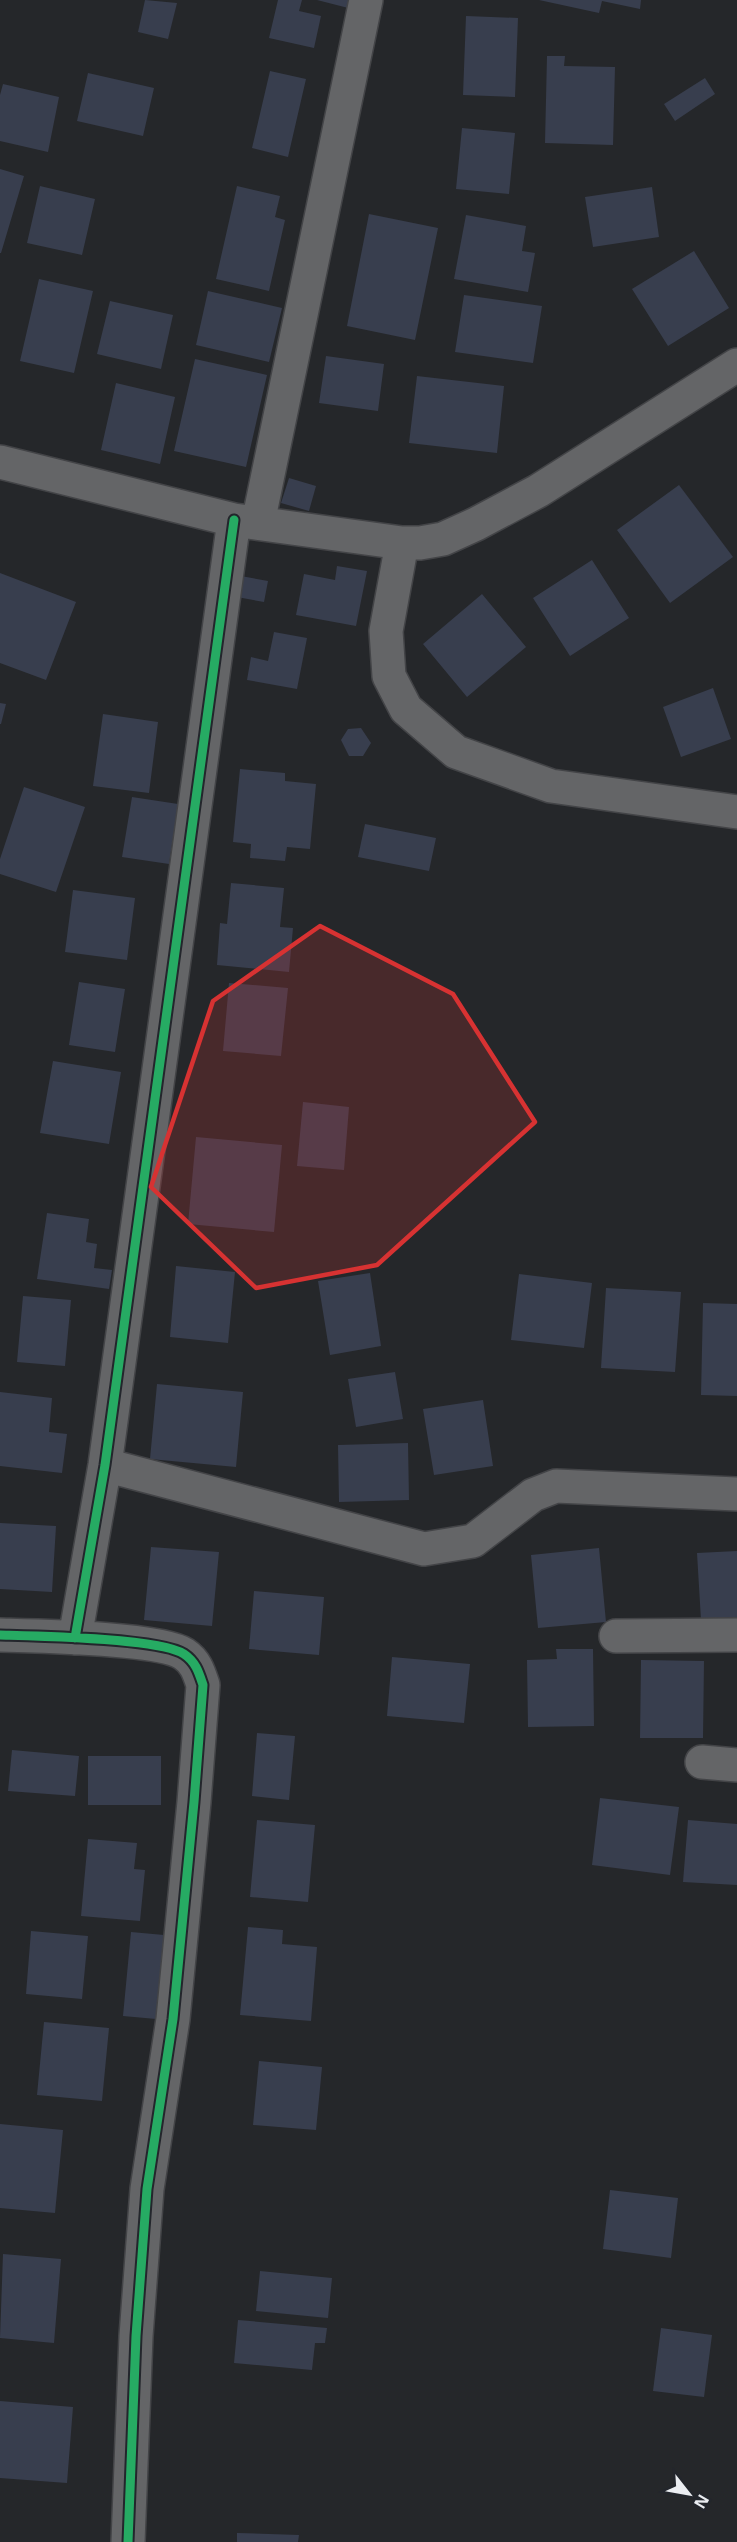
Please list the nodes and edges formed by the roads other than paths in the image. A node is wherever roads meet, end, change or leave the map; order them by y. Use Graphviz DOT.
graph roads {
  1 [pos="366,0"];
  2 [pos="737,365"];
  3 [pos="0,462"];
  4 [pos="246,522"];
  5 [pos="402,543"];
  6 [pos="737,812"];
  7 [pos="105,1465"];
  8 [pos="737,1494"];
  9 [pos="0,1635"];
  10 [pos="737,1635"];
  11 [pos="616,1636"];
  12 [pos="75,1638"];
  13 [pos="702,1762"];
  14 [pos="737,1765"];
  15 [pos="128,2542"];
  1 -- 4 [label="street"];
  2 -- 5 [label="street"];
  3 -- 4 [label="street"];
  4 -- 5 [label="street"];
  4 -- 7 [label="street"];
  5 -- 6 [label="street"];
  7 -- 8 [label="street"];
  7 -- 12 [label="street"];
  9 -- 12 [label="street"];
  10 -- 11 [label="street"];
  12 -- 15 [label="street"];
  13 -- 14 [label="street"];
}
